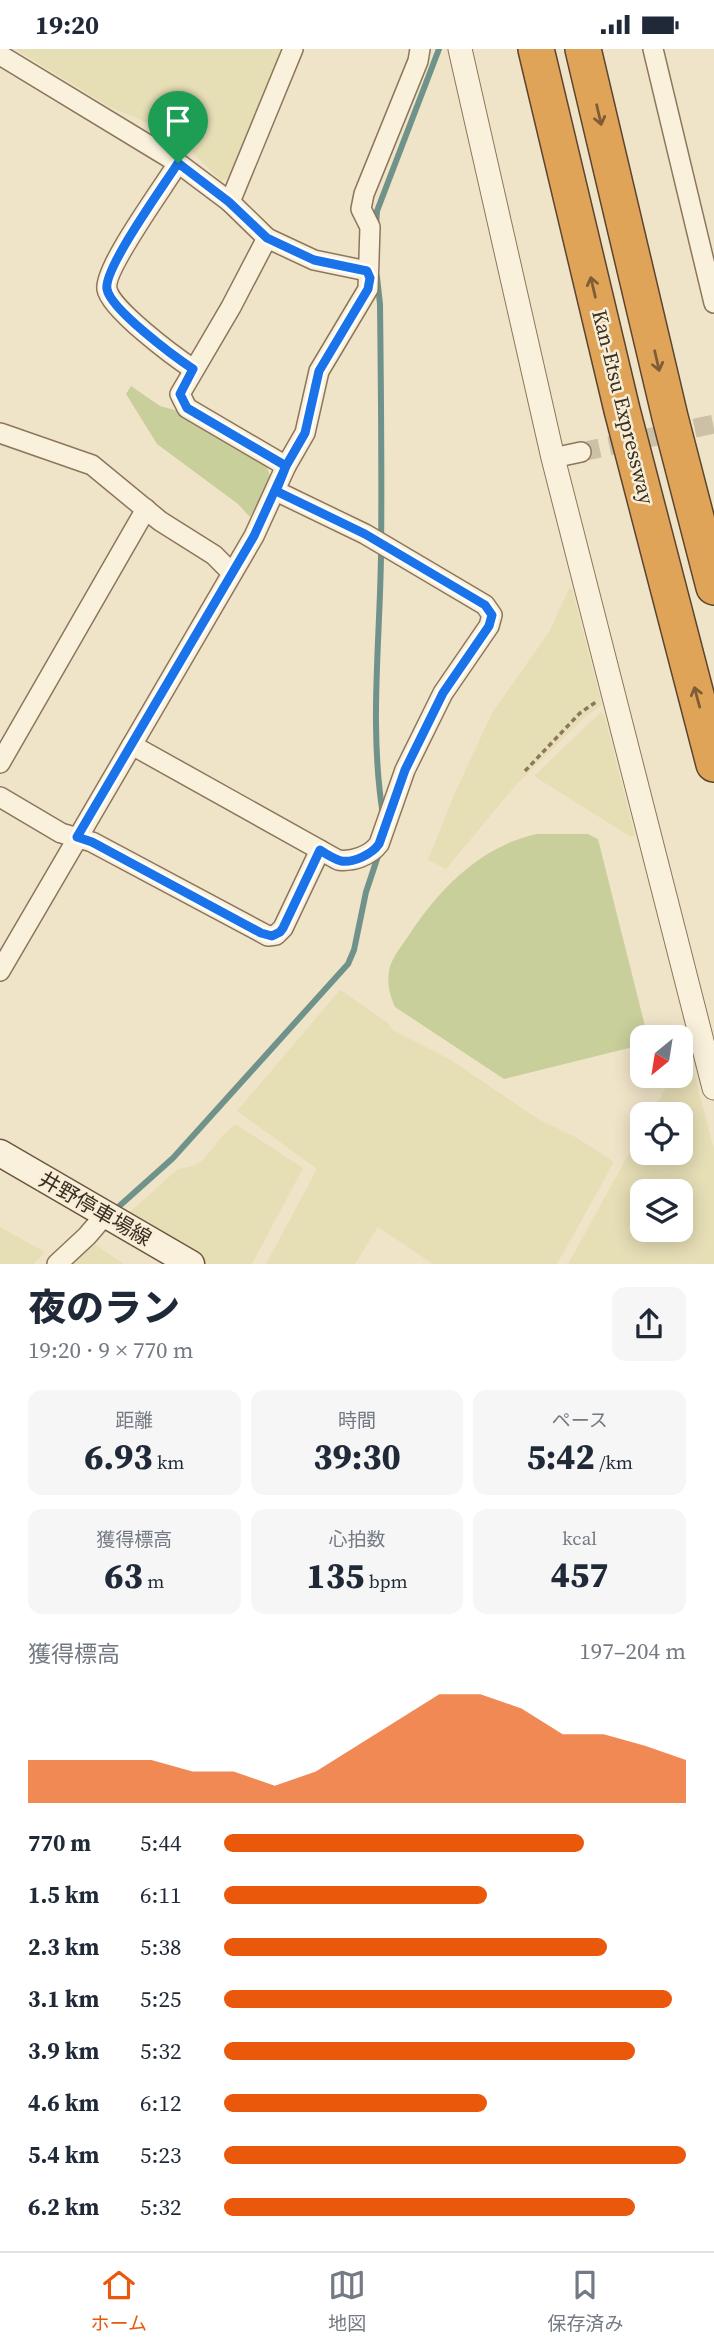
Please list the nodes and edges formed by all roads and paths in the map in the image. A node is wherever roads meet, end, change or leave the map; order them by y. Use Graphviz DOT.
graph roads {
  1 [pos="293,49"];
  2 [pos="420,49"];
  3 [pos="460,49"];
  4 [pos="536,49"];
  5 [pos="583,49"];
  6 [pos="653,49"];
  7 [pos="0,55"];
  8 [pos="178,163"];
  9 [pos="229,202"];
  10 [pos="267,238"];
  11 [pos="367,271"];
  12 [pos="714,303"];
  13 [pos="193,369"];
  14 [pos="0,433"];
  15 [pos="581,452"];
  16 [pos="554,458"];
  17 [pos="286,466"];
  18 [pos="276,491"];
  19 [pos="146,509"];
  20 [pos="232,573"];
  21 [pos="714,587"];
  22 [pos="614,695"];
  23 [pos="132,745"];
  24 [pos="0,763"];
  25 [pos="714,764"];
  26 [pos="525,771"];
  27 [pos="0,797"];
  28 [pos="77,837"];
  29 [pos="320,850"];
  30 [pos="0,971"];
  31 [pos="714,1088"];
  32 [pos="0,1153"];
  33 [pos="105,1215"];
  34 [pos="57,1264"];
  35 [pos="191,1264"];
  1 -- 9 [label="street"];
  2 -- 11 [label="street"];
  3 -- 16 [label="street"];
  25 -- 4 [label="highway, Kan-Etsu Expressway, one-way"];
  5 -- 21 [label="highway, Kan-Etsu Expressway, one-way"];
  6 -- 12 [label="street"];
  7 -- 8 [label="street"];
  8 -- 9 [label="street"];
  8 -- 13 [label="street"];
  9 -- 10 [label="street"];
  10 -- 11 [label="street"];
  10 -- 13 [label="street"];
  11 -- 17 [label="street"];
  13 -- 17 [label="street"];
  14 -- 19 [label="street"];
  15 -- 16 [label="street"];
  16 -- 22 [label="street"];
  17 -- 18 [label="street"];
  18 -- 20 [label="street"];
  18 -- 29 [label="street"];
  19 -- 20 [label="street"];
  19 -- 24 [label="street"];
  20 -- 23 [label="street"];
  22 -- 26 [label="path"];
  22 -- 31 [label="street"];
  23 -- 28 [label="street"];
  23 -- 29 [label="street"];
  27 -- 28 [label="street"];
  28 -- 29 [label="street"];
  28 -- 30 [label="street"];
  32 -- 33 [label="main road, 井野停車場線"];
  33 -- 34 [label="street"];
  33 -- 35 [label="main road, 井野停車場線"];
}
